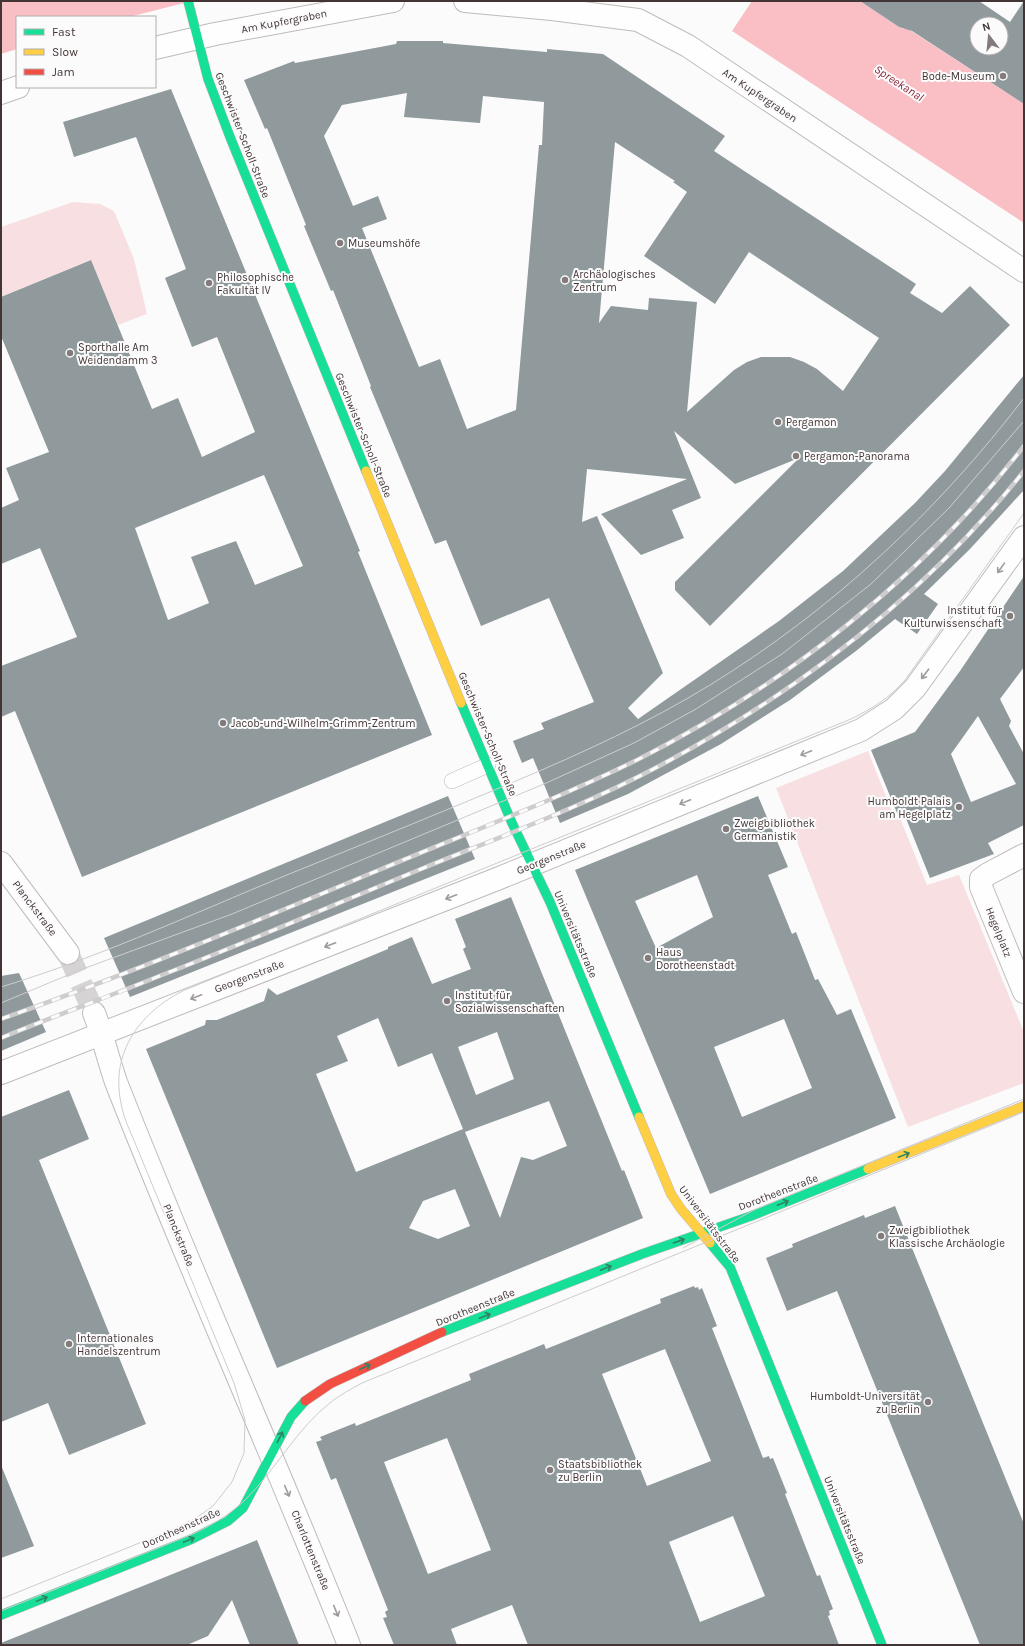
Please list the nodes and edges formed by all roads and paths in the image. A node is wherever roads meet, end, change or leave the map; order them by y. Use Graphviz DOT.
graph roads {
  1 [pos="393,1"];
  2 [pos="465,1"];
  3 [pos="189,5"];
  4 [pos="198,37"];
  5 [pos="156,48"];
  6 [pos="16,88"];
  7 [pos="1,93"];
  8 [pos="1024,271"];
  9 [pos="1024,536"];
  10 [pos="488,765"];
  11 [pos="452,781"];
  12 [pos="1024,855"];
  13 [pos="1,863"];
  14 [pos="532,864"];
  15 [pos="68,953"];
  16 [pos="1024,992"];
  17 [pos="94,1013"];
  18 [pos="102,1034"];
  19 [pos="1,1073"];
  20 [pos="1024,1106"];
  21 [pos="702,1233"];
  22 [pos="272,1455"];
  23 [pos="1,1616"];
  24 [pos="349,1645"];
  25 [pos="882,1645"];
  1 -- 4 [label="street, Am Kupfergraben"];
  2 -- 8 [label="street, Am Kupfergraben"];
  3 -- 4 [label="street, Geschwister-Scholl-Straße"];
  4 -- 5 [label="street, Am Kupfergraben"];
  4 -- 10 [label="street, Geschwister-Scholl-Straße"];
  6 -- 7 [label="street"];
  9 -- 14 [label="street, Georgenstraße, one-way"];
  10 -- 11 [label="lane"];
  10 -- 14 [label="street, Geschwister-Scholl-Straße"];
  12 -- 16 [label="street, Hegelplatz"];
  13 -- 15 [label="street, Planckstraße"];
  14 -- 18 [label="street, Georgenstraße, one-way"];
  14 -- 21 [label="street, Universitätsstraße"];
  17 -- 18 [label="street, Planckstraße"];
  18 -- 19 [label="street, Georgenstraße"];
  18 -- 22 [label="street, Planckstraße"];
  21 -- 20 [label="street, Dorotheenstraße, one-way"];
  22 -- 21 [label="street, Dorotheenstraße, one-way"];
  21 -- 25 [label="street, Universitätsstraße"];
  23 -- 22 [label="street, Dorotheenstraße, one-way"];
  22 -- 24 [label="street, Charlottenstraße, one-way"];
}
